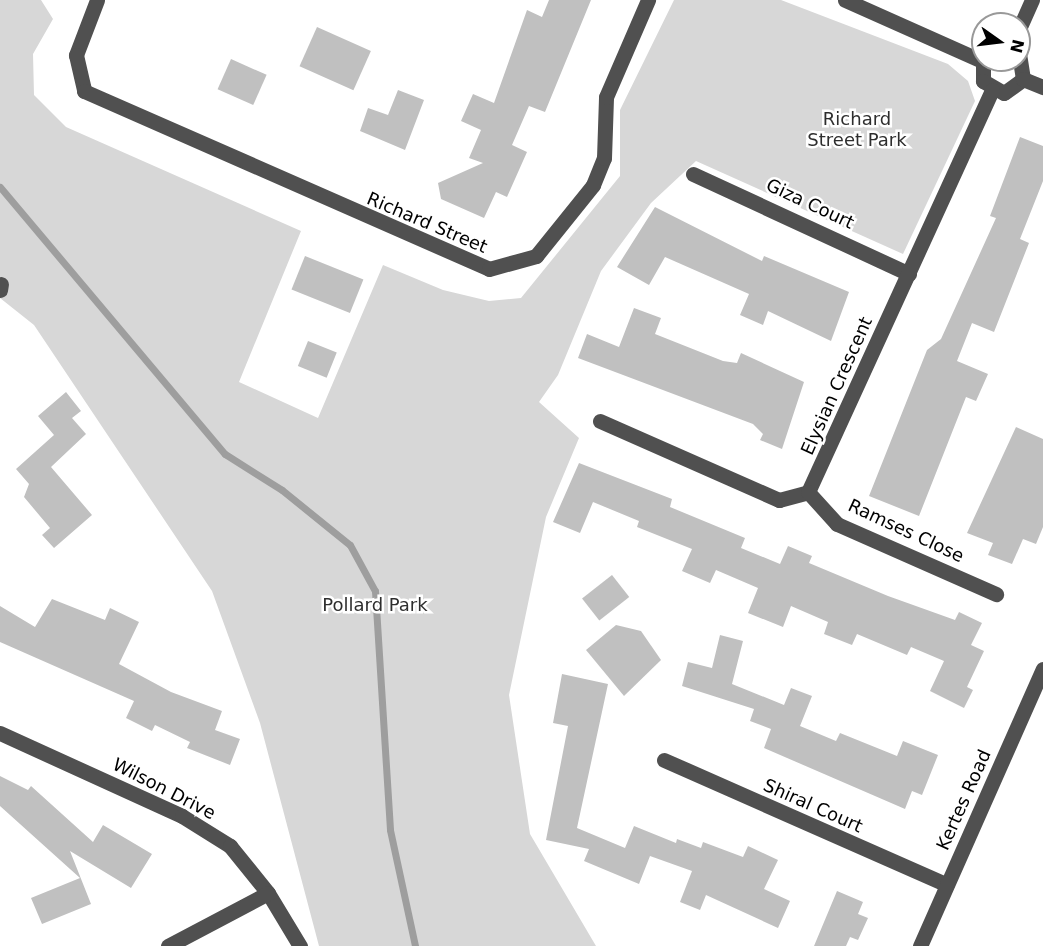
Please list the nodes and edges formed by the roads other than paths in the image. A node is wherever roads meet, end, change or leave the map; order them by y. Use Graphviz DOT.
graph roads {
  1 [pos="97,0"];
  2 [pos="648,0"];
  3 [pos="845,0"];
  4 [pos="971,56"];
  5 [pos="981,72"];
  6 [pos="1022,72"];
  7 [pos="1023,79"];
  8 [pos="1043,87"];
  9 [pos="992,90"];
  10 [pos="693,174"];
  11 [pos="909,274"];
  12 [pos="600,421"];
  13 [pos="808,492"];
  14 [pos="996,594"];
  15 [pos="1043,669"];
  16 [pos="0,733"];
  17 [pos="664,760"];
  18 [pos="947,885"];
  19 [pos="268,893"];
  20 [pos="168,946"];
  21 [pos="300,946"];
  22 [pos="920,946"];
  1 -- 2 [label="street, Richard Street"];
  3 -- 4 [label="street"];
  5 -- 9 [label="street"];
  6 -- 7 [label="street"];
  7 -- 8 [label="street"];
  7 -- 9 [label="street"];
  9 -- 11 [label="street, Elysian Crescent"];
  10 -- 11 [label="street, Giza Court"];
  11 -- 13 [label="street, Elysian Crescent"];
  12 -- 13 [label="street"];
  13 -- 14 [label="street, Ramses Close"];
  15 -- 18 [label="street, Kertes Road"];
  16 -- 19 [label="street, Wilson Drive"];
  17 -- 18 [label="street, Shiral Court"];
  18 -- 22 [label="street, Kertes Road"];
  19 -- 20 [label="street"];
  19 -- 21 [label="street, Wilson Drive"];
}
